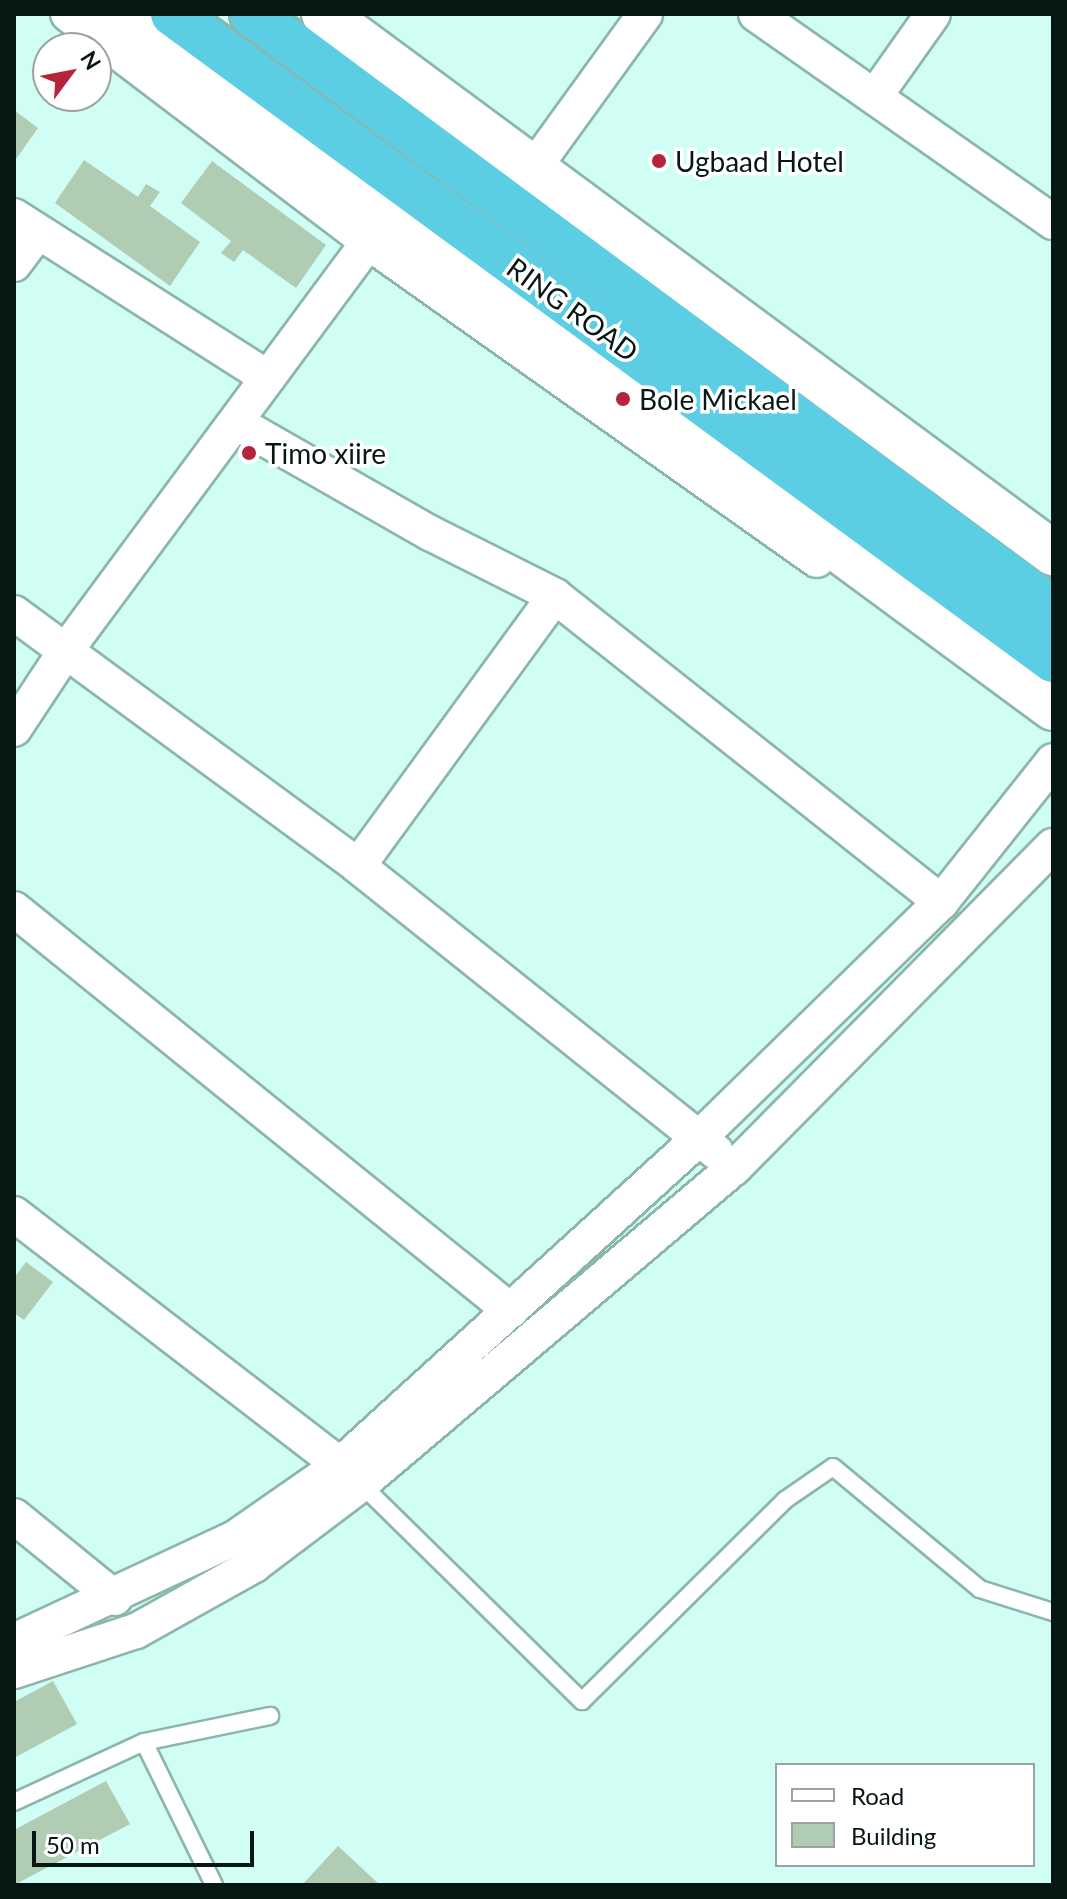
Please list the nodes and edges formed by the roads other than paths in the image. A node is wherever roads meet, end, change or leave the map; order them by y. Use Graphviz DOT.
graph roads {
  1 [pos="68,14"];
  2 [pos="112,14"];
  3 [pos="173,14"];
  4 [pos="252,14"];
  5 [pos="324,14"];
  6 [pos="645,14"];
  7 [pos="756,14"];
  8 [pos="933,14"];
  9 [pos="875,96"];
  10 [pos="533,169"];
  11 [pos="1053,222"];
  12 [pos="26,225"];
  13 [pos="377,230"];
  14 [pos="14,264"];
  15 [pos="268,378"];
  16 [pos="237,423"];
  17 [pos="1053,553"];
  18 [pos="555,596"];
  19 [pos="1053,609"];
  20 [pos="14,613"];
  21 [pos="67,649"];
  22 [pos="1053,660"];
  23 [pos="1053,708"];
  24 [pos="1053,727"];
  25 [pos="14,729"];
  26 [pos="1053,761"];
  27 [pos="1053,846"];
  28 [pos="358,866"];
  29 [pos="941,902"];
  30 [pos="14,909"];
  31 [pos="700,1137"];
  32 [pos="734,1168"];
  33 [pos="14,1214"];
  34 [pos="511,1311"];
  35 [pos="350,1475"];
  36 [pos="14,1516"];
  37 [pos="115,1598"];
  38 [pos="1053,1612"];
  39 [pos="14,1641"];
  40 [pos="14,1671"];
  41 [pos="270,1716"];
  42 [pos="144,1742"];
  43 [pos="14,1802"];
  44 [pos="214,1885"];
  1 -- 13 [label="street"];
  2 -- 13 [label="street"];
  3 -- 22 [label="highway, RING ROAD"];
  4 -- 19 [label="highway, RING ROAD"];
  5 -- 10 [label="street"];
  6 -- 10 [label="street"];
  7 -- 9 [label="street"];
  8 -- 9 [label="street"];
  9 -- 11 [label="street"];
  10 -- 17 [label="street"];
  12 -- 14 [label="street"];
  12 -- 15 [label="street"];
  13 -- 15 [label="street"];
  13 -- 23 [label="street"];
  13 -- 24 [label="street"];
  15 -- 16 [label="street"];
  16 -- 18 [label="street"];
  16 -- 21 [label="street"];
  18 -- 28 [label="street"];
  18 -- 29 [label="street"];
  20 -- 21 [label="street"];
  21 -- 25 [label="street"];
  21 -- 28 [label="street"];
  26 -- 29 [label="street"];
  27 -- 32 [label="street"];
  28 -- 31 [label="street"];
  29 -- 31 [label="street"];
  30 -- 34 [label="street"];
  31 -- 32 [label="street"];
  31 -- 34 [label="street"];
  32 -- 35 [label="street"];
  33 -- 35 [label="street"];
  34 -- 35 [label="street"];
  35 -- 37 [label="street"];
  35 -- 38 [label="lane"];
  35 -- 40 [label="street"];
  36 -- 37 [label="street"];
  37 -- 39 [label="street"];
  41 -- 42 [label="lane"];
  42 -- 43 [label="lane"];
  42 -- 44 [label="lane"];
}
